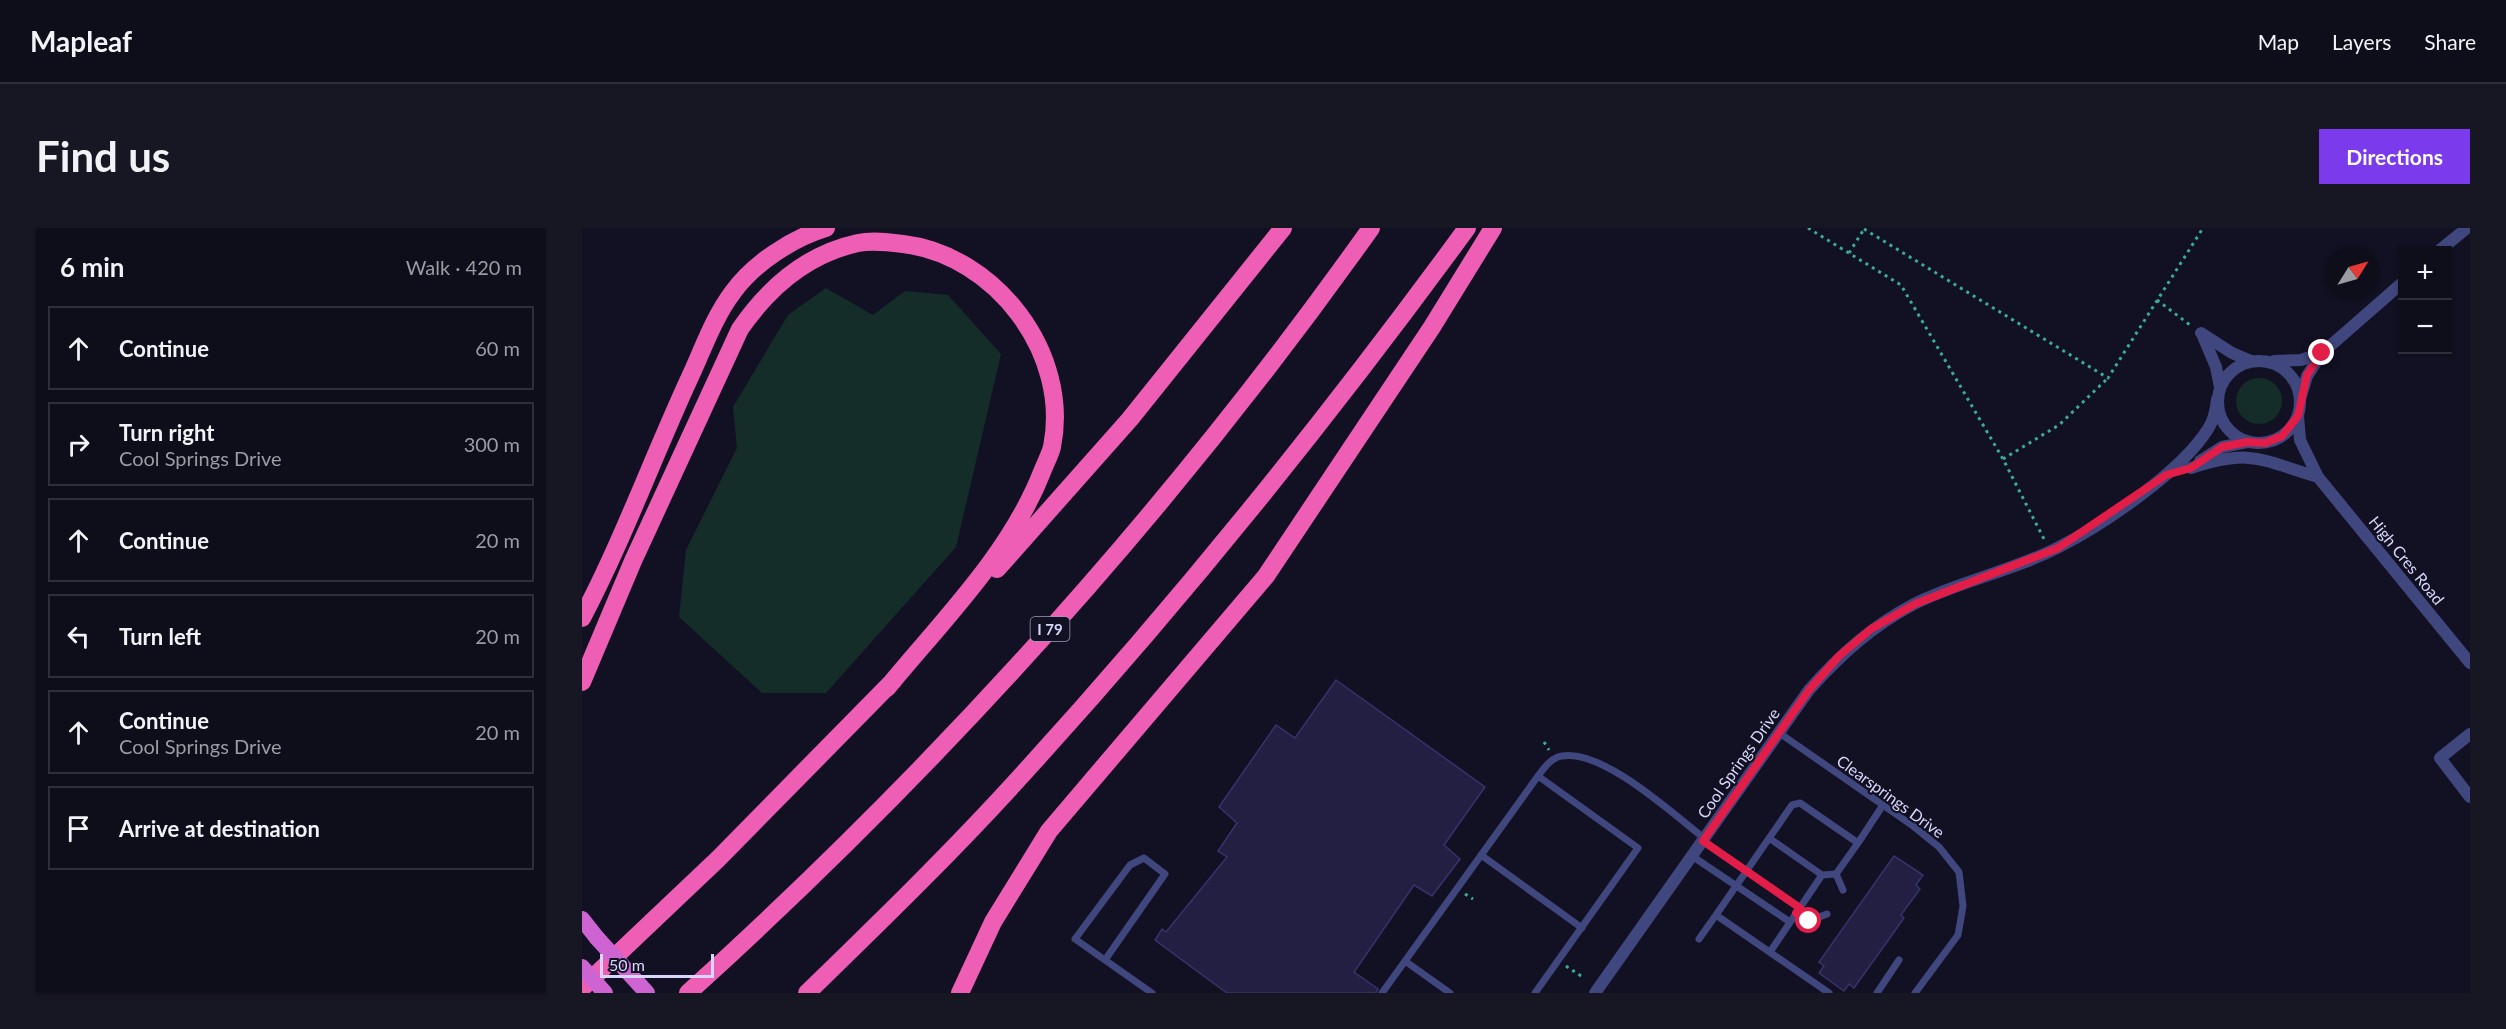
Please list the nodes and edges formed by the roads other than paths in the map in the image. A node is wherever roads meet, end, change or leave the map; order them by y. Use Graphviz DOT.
graph roads {
  1 [pos="826,228"];
  2 [pos="1283,228"];
  3 [pos="1371,228"];
  4 [pos="1467,228"];
  5 [pos="1493,228"];
  6 [pos="2467,228"];
  7 [pos="2445,246"];
  8 [pos="2398,287"];
  9 [pos="2322,353"];
  10 [pos="2252,361"];
  11 [pos="2265,361"];
  12 [pos="2218,393"];
  13 [pos="2300,401"];
  14 [pos="2298,416"];
  15 [pos="2247,442"];
  16 [pos="2191,468"];
  17 [pos="2166,475"];
  18 [pos="2318,477"];
  19 [pos="582,618"];
  20 [pos="2470,663"];
  21 [pos="582,682"];
  22 [pos="887,688"];
  23 [pos="1779,732"];
  24 [pos="2470,734"];
  25 [pos="1538,776"];
  26 [pos="2470,797"];
  27 [pos="1883,805"];
  28 [pos="1769,838"];
  29 [pos="1704,840"];
  30 [pos="1858,843"];
  31 [pos="1481,855"];
  32 [pos="1692,856"];
  33 [pos="1746,872"];
  34 [pos="1836,874"];
  35 [pos="1822,875"];
  36 [pos="1737,885"];
  37 [pos="1844,890"];
  38 [pos="1798,910"];
  39 [pos="1827,914"];
  40 [pos="1716,915"];
  41 [pos="582,919"];
  42 [pos="1790,922"];
  43 [pos="1582,927"];
  44 [pos="1700,939"];
  45 [pos="1770,952"];
  46 [pos="1105,960"];
  47 [pos="1899,960"];
  48 [pos="1405,961"];
  49 [pos="582,967"];
  50 [pos="582,988"];
  51 [pos="605,993"];
  52 [pos="647,993"];
  53 [pos="688,993"];
  54 [pos="807,993"];
  55 [pos="960,993"];
  56 [pos="1152,993"];
  57 [pos="1382,993"];
  58 [pos="1450,993"];
  59 [pos="1535,993"];
  60 [pos="1595,993"];
  61 [pos="1828,993"];
  62 [pos="1877,993"];
  63 [pos="1916,993"];
  1 -- 19 [label="highway"];
  2 -- 22 [label="highway"];
  3 -- 53 [label="highway, I 79"];
  4 -- 54 [label="highway"];
  5 -- 55 [label="highway"];
  6 -- 7 [label="street"];
  8 -- 9 [label="street"];
  9 -- 11 [label="street"];
  9 -- 13 [label="street"];
  10 -- 11 [label="street"];
  10 -- 12 [label="street"];
  10 -- 12 [label="street"];
  11 -- 13 [label="street"];
  12 -- 15 [label="street"];
  12 -- 17 [label="street, Cool Springs Drive"];
  13 -- 14 [label="street"];
  14 -- 15 [label="street"];
  14 -- 18 [label="street, High Cres Road"];
  15 -- 16 [label="street, Cool Springs Drive"];
  16 -- 17 [label="street, Cool Springs Drive"];
  16 -- 18 [label="street"];
  17 -- 23 [label="street, Cool Springs Drive"];
  18 -- 20 [label="street, High Cres Road"];
  21 -- 22 [label="highway"];
  22 -- 50 [label="highway"];
  23 -- 27 [label="lane, Clearsprings Drive"];
  23 -- 29 [label="street, Cool Springs Drive"];
  24 -- 26 [label="street"];
  25 -- 29 [label="lane"];
  25 -- 31 [label="lane"];
  25 -- 43 [label="lane"];
  27 -- 30 [label="lane"];
  27 -- 63 [label="lane, Clearsprings Drive"];
  28 -- 30 [label="lane"];
  28 -- 33 [label="lane"];
  28 -- 35 [label="lane"];
  29 -- 32 [label="street, Cool Springs Drive"];
  29 -- 33 [label="lane"];
  30 -- 34 [label="lane"];
  31 -- 43 [label="lane"];
  31 -- 48 [label="lane"];
  32 -- 36 [label="lane"];
  32 -- 60 [label="street, Cool Springs Drive"];
  33 -- 36 [label="lane"];
  33 -- 38 [label="lane"];
  34 -- 35 [label="lane"];
  34 -- 37 [label="lane"];
  35 -- 38 [label="lane"];
  36 -- 40 [label="lane"];
  36 -- 42 [label="lane"];
  38 -- 39 [label="lane"];
  38 -- 42 [label="lane"];
  40 -- 44 [label="lane"];
  40 -- 45 [label="lane"];
  41 -- 52 [label="highway, bridge"];
  42 -- 45 [label="lane"];
  43 -- 59 [label="lane"];
  45 -- 61 [label="lane"];
  46 -- 46 [label="lane"];
  46 -- 56 [label="lane"];
  47 -- 62 [label="lane"];
  48 -- 57 [label="lane"];
  48 -- 58 [label="lane"];
  49 -- 51 [label="highway, bridge"];
}
